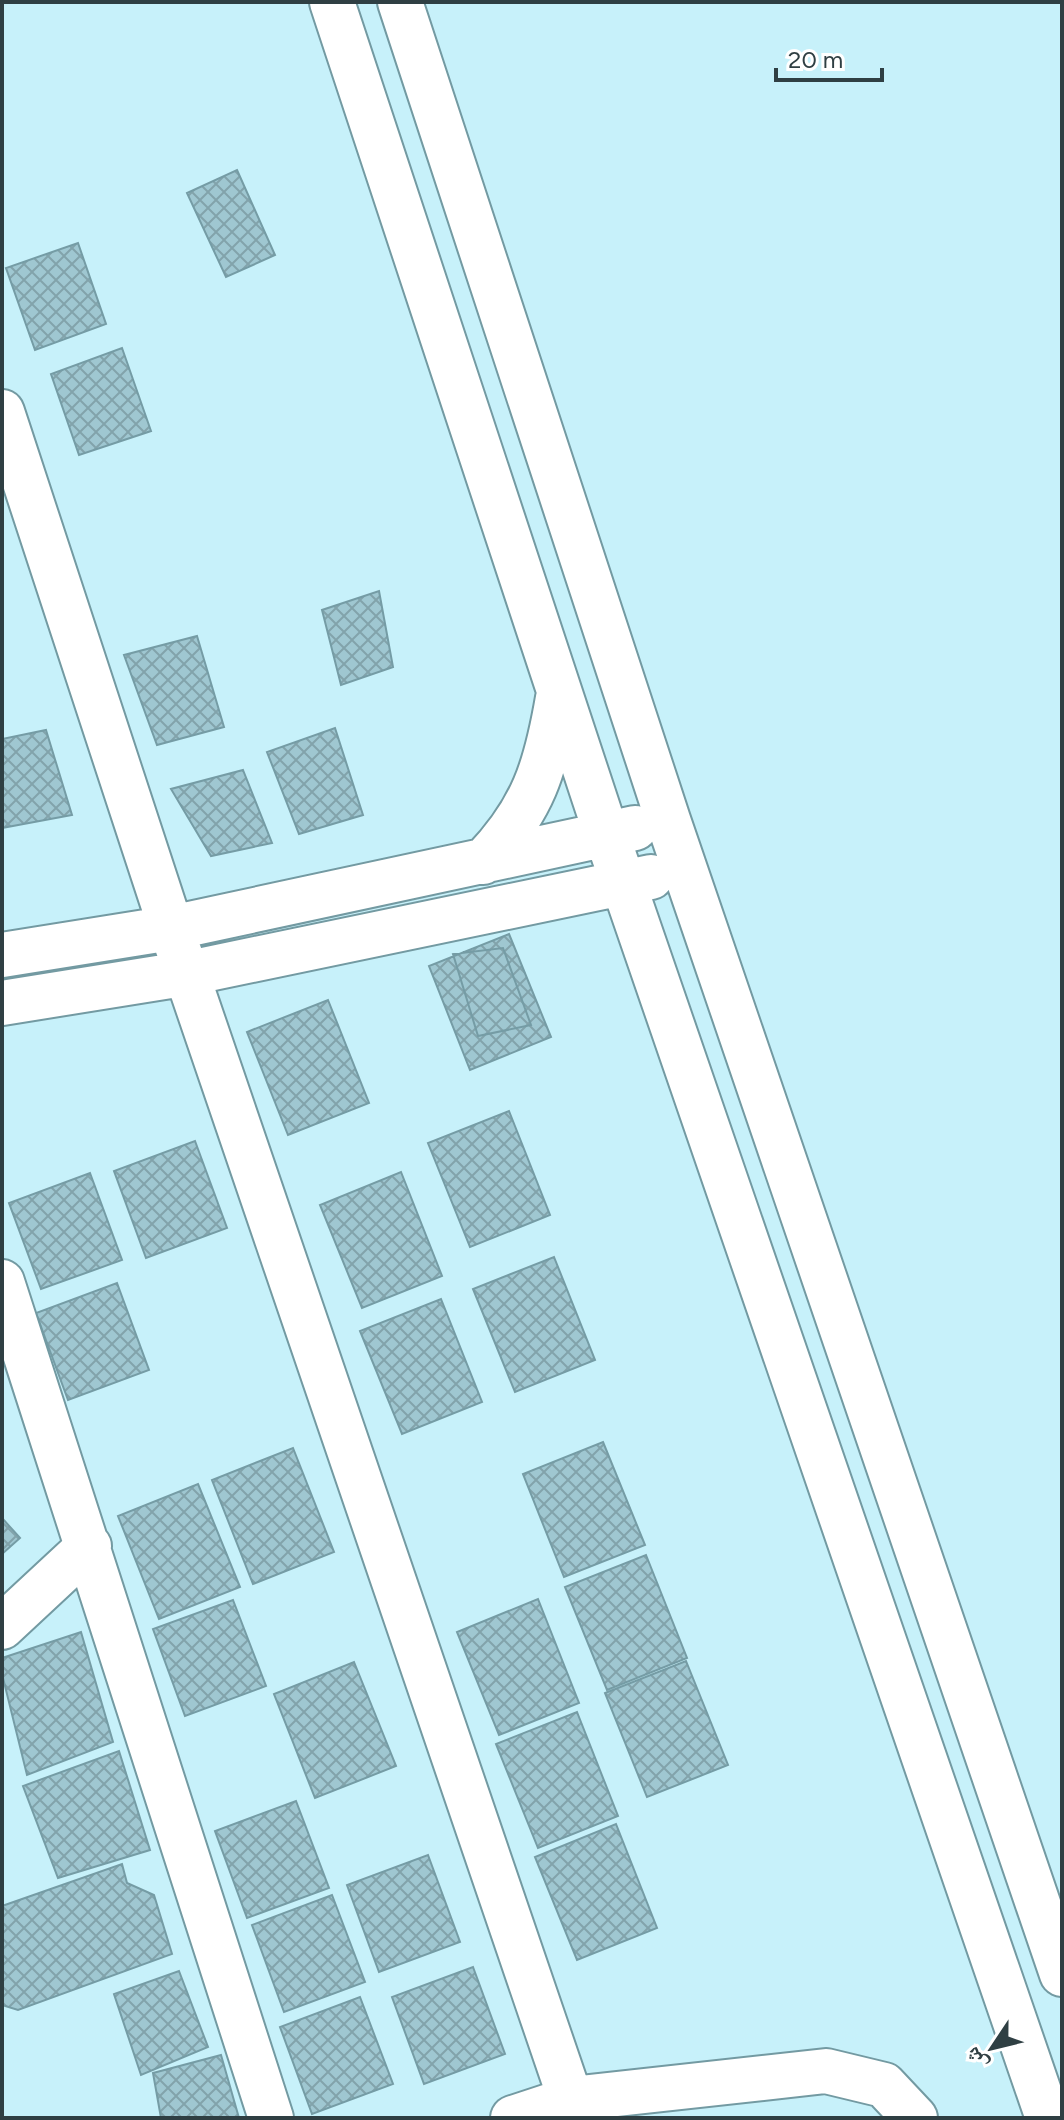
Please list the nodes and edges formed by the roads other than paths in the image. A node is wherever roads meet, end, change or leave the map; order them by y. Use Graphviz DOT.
graph roads {
  1 [pos="332,2"];
  2 [pos="400,2"];
  3 [pos="2,412"];
  4 [pos="559,691"];
  5 [pos="668,820"];
  6 [pos="607,836"];
  7 [pos="483,862"];
  8 [pos="687,871"];
  9 [pos="625,882"];
  10 [pos="171,928"];
  11 [pos="2,955"];
  12 [pos="189,973"];
  13 [pos="2,1003"];
  14 [pos="2,1282"];
  15 [pos="89,1546"];
  16 [pos="2,1627"];
  17 [pos="1062,1974"];
  18 [pos="574,2109"];
  19 [pos="271,2118"];
  20 [pos="513,2118"];
  21 [pos="915,2118"];
  22 [pos="1048,2118"];
  1 -- 4 [label="street"];
  2 -- 5 [label="street"];
  3 -- 10 [label="street"];
  4 -- 6 [label="street"];
  4 -- 7 [label="street"];
  5 -- 6 [label="street"];
  5 -- 8 [label="street"];
  6 -- 7 [label="street"];
  6 -- 9 [label="street"];
  7 -- 10 [label="street"];
  8 -- 9 [label="street"];
  8 -- 17 [label="street"];
  9 -- 12 [label="street"];
  9 -- 22 [label="street"];
  10 -- 11 [label="street"];
  10 -- 12 [label="street"];
  12 -- 13 [label="street"];
  12 -- 18 [label="street"];
  14 -- 15 [label="street"];
  15 -- 16 [label="street"];
  15 -- 19 [label="street"];
  18 -- 20 [label="street"];
  18 -- 21 [label="street"];
}
